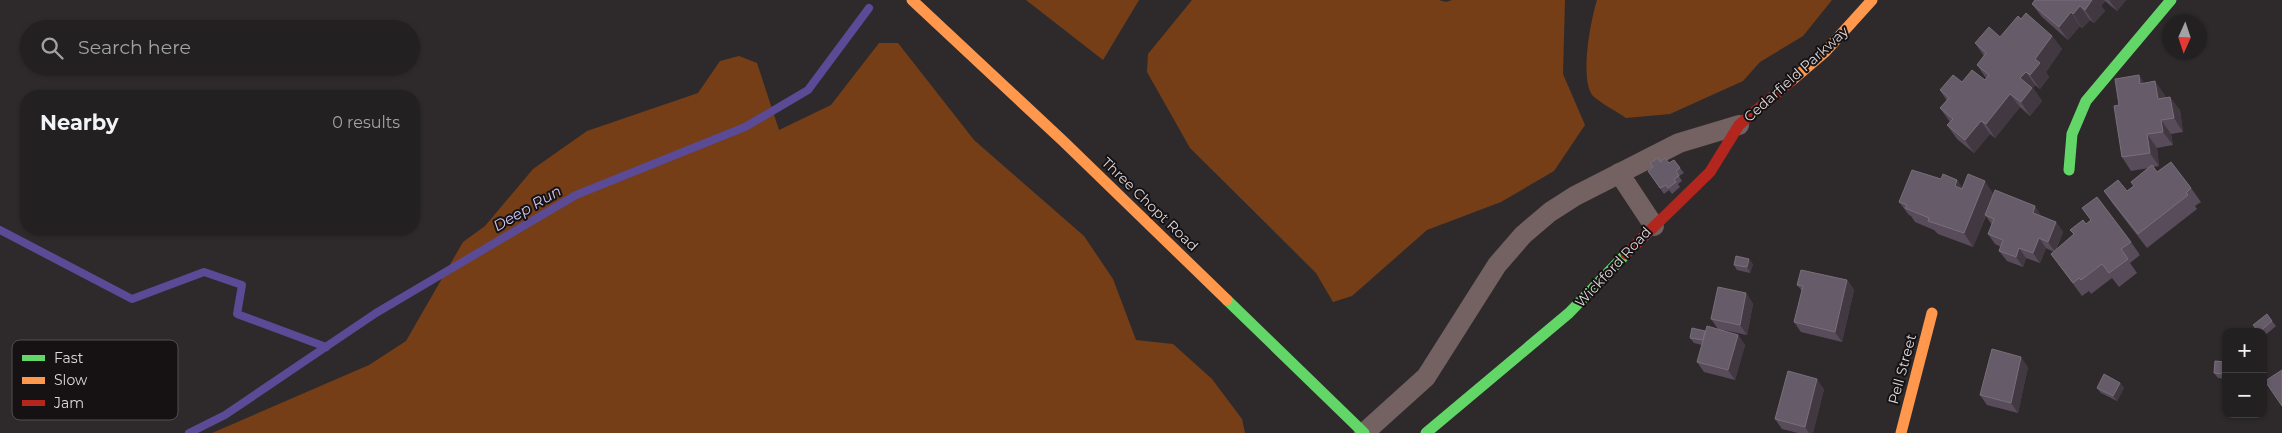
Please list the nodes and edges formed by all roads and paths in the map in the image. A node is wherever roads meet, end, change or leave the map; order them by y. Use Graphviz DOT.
graph roads {
  1 [pos="912,0"];
  2 [pos="1872,0"];
  3 [pos="2171,0"];
  4 [pos="1738,125"];
  5 [pos="2069,170"];
  6 [pos="1619,173"];
  7 [pos="1654,226"];
  8 [pos="1932,313"];
  9 [pos="1364,433"];
  10 [pos="1426,433"];
  11 [pos="1901,433"];
  1 -- 9 [label="street, Three Chopt Road"];
  2 -- 4 [label="street, Cedarfield Parkway"];
  3 -- 5 [label="street"];
  4 -- 6 [label="street, Cedarfield Parkway"];
  4 -- 7 [label="street, Cedarfield Parkway"];
  6 -- 7 [label="street, Wickford Road"];
  6 -- 9 [label="street"];
  7 -- 10 [label="street, Wickford Road"];
  8 -- 11 [label="street, Pell Street"];
}
